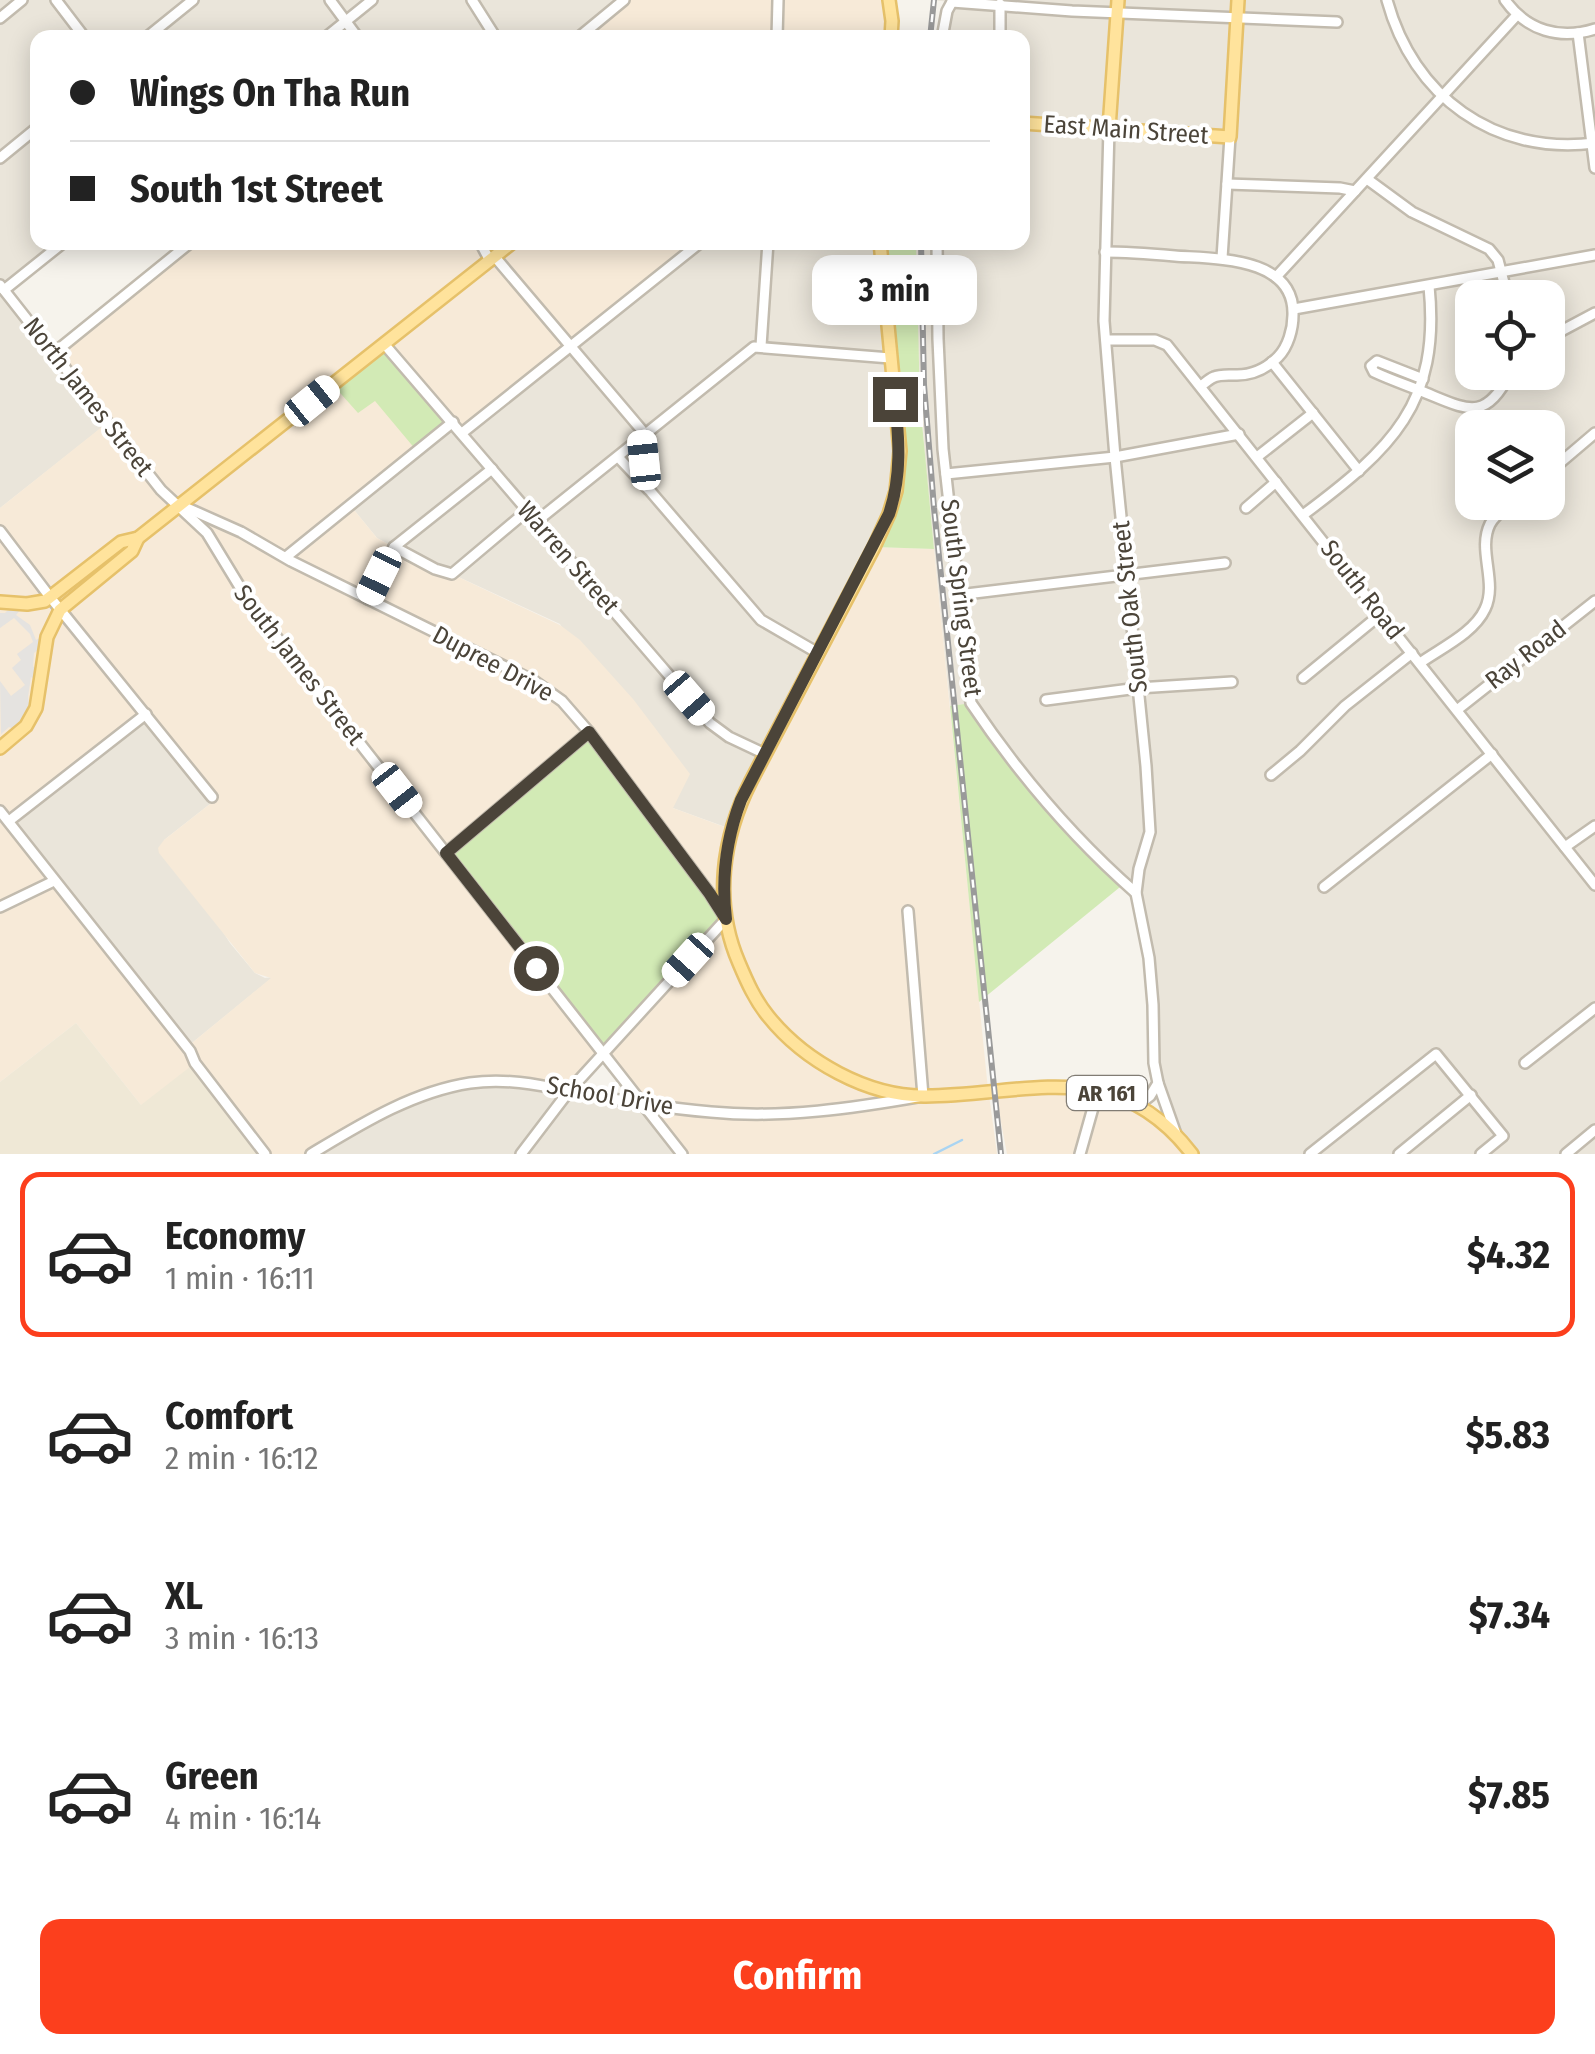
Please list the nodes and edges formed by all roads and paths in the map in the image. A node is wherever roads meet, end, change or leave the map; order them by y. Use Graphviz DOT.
graph roads {
  1 [pos="22,0"];
  2 [pos="56,0"];
  3 [pos="193,0"];
  4 [pos="330,0"];
  5 [pos="372,0"];
  6 [pos="472,0"];
  7 [pos="623,0"];
  8 [pos="778,0"];
  9 [pos="888,0"];
  10 [pos="1238,0"];
  11 [pos="1387,0"];
  12 [pos="1505,0"];
  13 [pos="952,1"];
  14 [pos="1000,4"];
  15 [pos="1118,7"];
  16 [pos="1517,15"];
  17 [pos="1237,17"];
  18 [pos="0,18"];
  19 [pos="346,21"];
  20 [pos="1337,22"];
  21 [pos="1595,29"];
  22 [pos="79,30"];
  23 [pos="156,30"];
  24 [pos="335,30"];
  25 [pos="352,30"];
  26 [pos="491,30"];
  27 [pos="587,30"];
  28 [pos="778,30"];
  29 [pos="891,30"];
  30 [pos="944,30"];
  31 [pos="1000,30"];
  32 [pos="1578,34"];
  33 [pos="1442,96"];
  34 [pos="1030,124"];
  35 [pos="1109,128"];
  36 [pos="30,134"];
  37 [pos="1230,136"];
  38 [pos="1594,143"];
  39 [pos="0,158"];
  40 [pos="1595,168"];
  41 [pos="1366,179"];
  42 [pos="1227,184"];
  43 [pos="1355,191"];
  44 [pos="53,250"];
  45 [pos="180,250"];
  46 [pos="486,250"];
  47 [pos="504,250"];
  48 [pos="691,250"];
  49 [pos="767,250"];
  50 [pos="881,250"];
  51 [pos="937,250"];
  52 [pos="1106,252"];
  53 [pos="1595,255"];
  54 [pos="1222,258"];
  55 [pos="493,259"];
  56 [pos="1502,272"];
  57 [pos="1276,277"];
  58 [pos="1504,280"];
  59 [pos="1429,286"];
  60 [pos="2,288"];
  61 [pos="1294,309"];
  62 [pos="1595,313"];
  63 [pos="1565,329"];
  64 [pos="1106,340"];
  65 [pos="385,344"];
  66 [pos="761,346"];
  67 [pos="570,347"];
  68 [pos="54,353"];
  69 [pos="890,358"];
  70 [pos="1272,362"];
  71 [pos="1421,385"];
  72 [pos="1201,386"];
  73 [pos="1501,390"];
  74 [pos="1312,413"];
  75 [pos="453,422"];
  76 [pos="1595,432"];
  77 [pos="462,433"];
  78 [pos="1239,434"];
  79 [pos="644,435"];
  80 [pos="618,457"];
  81 [pos="1115,457"];
  82 [pos="1257,457"];
  83 [pos="1565,458"];
  84 [pos="492,469"];
  85 [pos="1359,471"];
  86 [pos="946,474"];
  87 [pos="1276,482"];
  88 [pos="651,492"];
  89 [pos="179,504"];
  90 [pos="1246,508"];
  91 [pos="528,510"];
  92 [pos="1303,515"];
  93 [pos="1493,520"];
  94 [pos="537,521"];
  95 [pos="0,531"];
  96 [pos="138,538"];
  97 [pos="394,547"];
  98 [pos="286,556"];
  99 [pos="1225,562"];
  100 [pos="1127,573"];
  101 [pos="958,595"];
  102 [pos="50,597"];
  103 [pos="368,598"];
  104 [pos="1595,601"];
  105 [pos="0,602"];
  106 [pos="60,610"];
  107 [pos="1381,614"];
  108 [pos="818,653"];
  109 [pos="1412,653"];
  110 [pos="1420,663"];
  111 [pos="1303,678"];
  112 [pos="1232,682"];
  113 [pos="1138,688"];
  114 [pos="1046,700"];
  115 [pos="1457,710"];
  116 [pos="146,714"];
  117 [pos="589,732"];
  118 [pos="0,748"];
  119 [pos="765,754"];
  120 [pos="1492,754"];
  121 [pos="1271,775"];
  122 [pos="212,796"];
  123 [pos="0,811"];
  124 [pos="9,821"];
  125 [pos="1595,826"];
  126 [pos="1566,848"];
  127 [pos="446,853"];
  128 [pos="54,881"];
  129 [pos="1595,885"];
  130 [pos="1324,887"];
  131 [pos="1136,892"];
  132 [pos="0,907"];
  133 [pos="908,911"];
  134 [pos="726,919"];
  135 [pos="1595,1008"];
  136 [pos="602,1054"];
  137 [pos="1525,1063"];
  138 [pos="1158,1083"];
  139 [pos="1098,1090"];
  140 [pos="568,1091"];
  141 [pos="1471,1095"];
  142 [pos="924,1096"];
  143 [pos="642,1102"];
  144 [pos="1137,1106"];
  145 [pos="1595,1130"];
  146 [pos="1177,1136"];
  147 [pos="265,1154"];
  148 [pos="311,1154"];
  149 [pos="521,1154"];
  150 [pos="682,1154"];
  151 [pos="1080,1154"];
  152 [pos="1192,1154"];
  153 [pos="1310,1154"];
  154 [pos="1399,1154"];
  155 [pos="1481,1154"];
  156 [pos="1566,1154"];
  1 -- 18 [label="street"];
  2 -- 22 [label="street"];
  3 -- 23 [label="street"];
  4 -- 19 [label="street"];
  5 -- 19 [label="street"];
  6 -- 26 [label="street"];
  7 -- 27 [label="street"];
  8 -- 28 [label="street"];
  9 -- 29 [label="main road"];
  10 -- 17 [label="main road"];
  11 -- 33 [label="street"];
  12 -- 16 [label="street"];
  13 -- 14 [label="street"];
  13 -- 30 [label="street"];
  14 -- 15 [label="street"];
  14 -- 31 [label="street"];
  15 -- 17 [label="street"];
  15 -- 35 [label="main road"];
  16 -- 32 [label="street"];
  16 -- 33 [label="street"];
  17 -- 20 [label="street"];
  17 -- 37 [label="main road"];
  19 -- 24 [label="street"];
  19 -- 25 [label="street"];
  21 -- 32 [label="street"];
  32 -- 38 [label="street"];
  33 -- 38 [label="street"];
  33 -- 41 [label="street"];
  34 -- 35 [label="main road, East Main Street"];
  35 -- 37 [label="main road, East Main Street"];
  35 -- 52 [label="street, South Oak Street"];
  36 -- 39 [label="street"];
  37 -- 42 [label="street"];
  38 -- 40 [label="street"];
  41 -- 43 [label="street"];
  41 -- 56 [label="street"];
  42 -- 43 [label="street"];
  42 -- 54 [label="street"];
  43 -- 57 [label="street"];
  44 -- 60 [label="street"];
  45 -- 68 [label="street"];
  46 -- 55 [label="street"];
  47 -- 55 [label="main road"];
  48 -- 67 [label="street"];
  49 -- 66 [label="street"];
  50 -- 69 [label="main road, AR 161"];
  51 -- 86 [label="street, South Spring Street"];
  52 -- 54 [label="street"];
  52 -- 64 [label="street, South Oak Street"];
  53 -- 56 [label="street"];
  54 -- 57 [label="street"];
  55 -- 65 [label="main road"];
  55 -- 67 [label="street"];
  56 -- 58 [label="street"];
  56 -- 59 [label="street"];
  57 -- 61 [label="street"];
  59 -- 61 [label="street"];
  59 -- 71 [label="street"];
  60 -- 68 [label="street, North James Street"];
  61 -- 70 [label="street"];
  62 -- 63 [label="street"];
  64 -- 72 [label="street, South Road"];
  64 -- 81 [label="street, South Oak Street"];
  65 -- 75 [label="street, Warren Street"];
  65 -- 89 [label="main road"];
  66 -- 69 [label="street"];
  66 -- 79 [label="street"];
  67 -- 77 [label="street"];
  67 -- 79 [label="street"];
  68 -- 89 [label="street, North James Street"];
  69 -- 108 [label="main road, AR 161"];
  70 -- 72 [label="street"];
  70 -- 74 [label="street"];
  71 -- 71 [label="street"];
  71 -- 73 [label="street"];
  71 -- 85 [label="street"];
  72 -- 78 [label="street, South Road"];
  74 -- 82 [label="street"];
  74 -- 85 [label="street"];
  75 -- 77 [label="street, Warren Street"];
  75 -- 98 [label="street"];
  76 -- 83 [label="street"];
  77 -- 84 [label="street, Warren Street"];
  78 -- 81 [label="street"];
  78 -- 82 [label="street, South Road"];
  79 -- 80 [label="street"];
  79 -- 88 [label="street"];
  80 -- 88 [label="street"];
  80 -- 94 [label="street"];
  81 -- 86 [label="street"];
  81 -- 100 [label="street, South Oak Street"];
  82 -- 87 [label="street, South Road"];
  84 -- 91 [label="street, Warren Street"];
  84 -- 97 [label="street"];
  85 -- 92 [label="street"];
  86 -- 101 [label="street, South Spring Street"];
  87 -- 90 [label="street"];
  87 -- 92 [label="street, South Road"];
  88 -- 108 [label="street"];
  89 -- 96 [label="main road"];
  89 -- 98 [label="street, Dupree Drive"];
  89 -- 127 [label="street, South James Street"];
  91 -- 94 [label="street, Warren Street"];
  91 -- 97 [label="street"];
  92 -- 107 [label="street, South Road"];
  93 -- 110 [label="street"];
  94 -- 119 [label="street, Warren Street"];
  95 -- 102 [label="street"];
  96 -- 102 [label="main road"];
  96 -- 106 [label="main road"];
  97 -- 103 [label="street"];
  98 -- 103 [label="street, Dupree Drive"];
  99 -- 100 [label="street"];
  100 -- 101 [label="street"];
  100 -- 113 [label="street, South Oak Street"];
  101 -- 131 [label="street, South Spring Street"];
  102 -- 105 [label="main road"];
  102 -- 106 [label="street"];
  103 -- 117 [label="street, Dupree Drive"];
  104 -- 115 [label="street, Ray Road"];
  106 -- 116 [label="street"];
  106 -- 118 [label="main road"];
  107 -- 109 [label="street, South Road"];
  107 -- 111 [label="street"];
  108 -- 119 [label="main road, AR 161"];
  109 -- 110 [label="street, South Road"];
  109 -- 121 [label="street"];
  110 -- 115 [label="street, South Road"];
  112 -- 113 [label="street"];
  113 -- 114 [label="street"];
  113 -- 131 [label="street, South Oak Street"];
  115 -- 120 [label="street, South Road"];
  116 -- 122 [label="street"];
  116 -- 124 [label="street"];
  117 -- 127 [label="street"];
  117 -- 134 [label="street, Dupree Drive"];
  119 -- 134 [label="main road, AR 161"];
  120 -- 126 [label="street, South Road"];
  120 -- 130 [label="street"];
  123 -- 124 [label="street"];
  124 -- 128 [label="street"];
  125 -- 126 [label="street"];
  126 -- 129 [label="street, South Road"];
  127 -- 136 [label="street, South James Street"];
  128 -- 132 [label="street"];
  128 -- 147 [label="street"];
  131 -- 138 [label="street, South Oak Street"];
  133 -- 142 [label="street"];
  134 -- 136 [label="street"];
  134 -- 142 [label="main road, AR 161"];
  135 -- 137 [label="street"];
  136 -- 140 [label="street"];
  136 -- 143 [label="street, South James Street"];
  138 -- 144 [label="street"];
  138 -- 146 [label="street, South Oak Street"];
  139 -- 142 [label="main road, AR 161"];
  139 -- 144 [label="main road, AR 161"];
  139 -- 151 [label="street"];
  140 -- 143 [label="street, School Drive"];
  140 -- 148 [label="street, School Drive"];
  140 -- 149 [label="street"];
  141 -- 153 [label="street"];
  141 -- 154 [label="street"];
  141 -- 155 [label="street"];
  142 -- 143 [label="street, School Drive"];
  143 -- 150 [label="street, South James Street"];
  144 -- 146 [label="main road, AR 161"];
  145 -- 156 [label="street"];
  146 -- 152 [label="main road, AR 161"];
}
